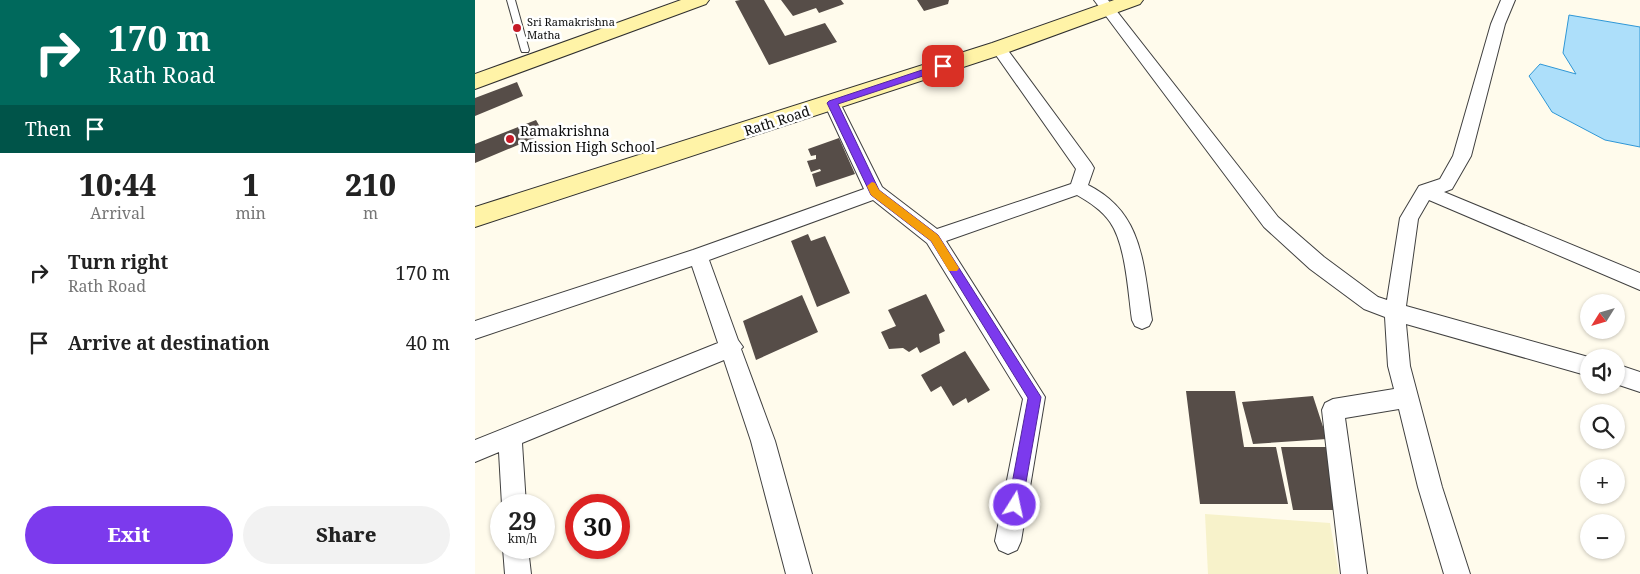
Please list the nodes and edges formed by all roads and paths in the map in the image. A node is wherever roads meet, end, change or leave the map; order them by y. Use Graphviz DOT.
graph roads {
  1 [pos="511,0"];
  2 [pos="665,0"];
  3 [pos="699,0"];
  4 [pos="1133,0"];
  5 [pos="1508,0"];
  6 [pos="1104,4"];
  7 [pos="999,48"];
  8 [pos="525,50"];
  9 [pos="475,69"];
  10 [pos="475,82"];
  11 [pos="832,103"];
  12 [pos="1078,188"];
  13 [pos="1425,191"];
  14 [pos="875,192"];
  15 [pos="475,217"];
  16 [pos="934,238"];
  17 [pos="698,256"];
  18 [pos="1640,282"];
  19 [pos="1395,312"];
  20 [pos="1142,320"];
  21 [pos="475,330"];
  22 [pos="732,347"];
  23 [pos="1580,363"];
  24 [pos="1625,377"];
  25 [pos="1640,382"];
  26 [pos="1407,397"];
  27 [pos="510,437"];
  28 [pos="475,451"];
  29 [pos="513,494"];
  30 [pos="1008,541"];
  31 [pos="516,559"];
  32 [pos="517,574"];
  33 [pos="799,574"];
  34 [pos="1354,574"];
  35 [pos="1457,574"];
  1 -- 8 [label="lane"];
  2 -- 8 [label="street"];
  3 -- 10 [label="street"];
  4 -- 6 [label="street, Rath Road"];
  5 -- 13 [label="street"];
  6 -- 7 [label="street, Rath Road"];
  6 -- 19 [label="street"];
  7 -- 11 [label="street, Rath Road"];
  7 -- 12 [label="street"];
  8 -- 9 [label="street"];
  11 -- 14 [label="street"];
  11 -- 15 [label="street, Rath Road"];
  12 -- 16 [label="street"];
  12 -- 20 [label="street"];
  13 -- 18 [label="street"];
  13 -- 19 [label="street"];
  14 -- 16 [label="street"];
  14 -- 17 [label="street"];
  16 -- 30 [label="street"];
  17 -- 21 [label="street"];
  17 -- 22 [label="street"];
  19 -- 23 [label="street"];
  19 -- 26 [label="street"];
  22 -- 27 [label="street"];
  22 -- 33 [label="street"];
  24 -- 25 [label="street"];
  26 -- 34 [label="street"];
  26 -- 35 [label="street"];
  27 -- 28 [label="street"];
  27 -- 29 [label="street"];
  31 -- 32 [label="street"];
}
